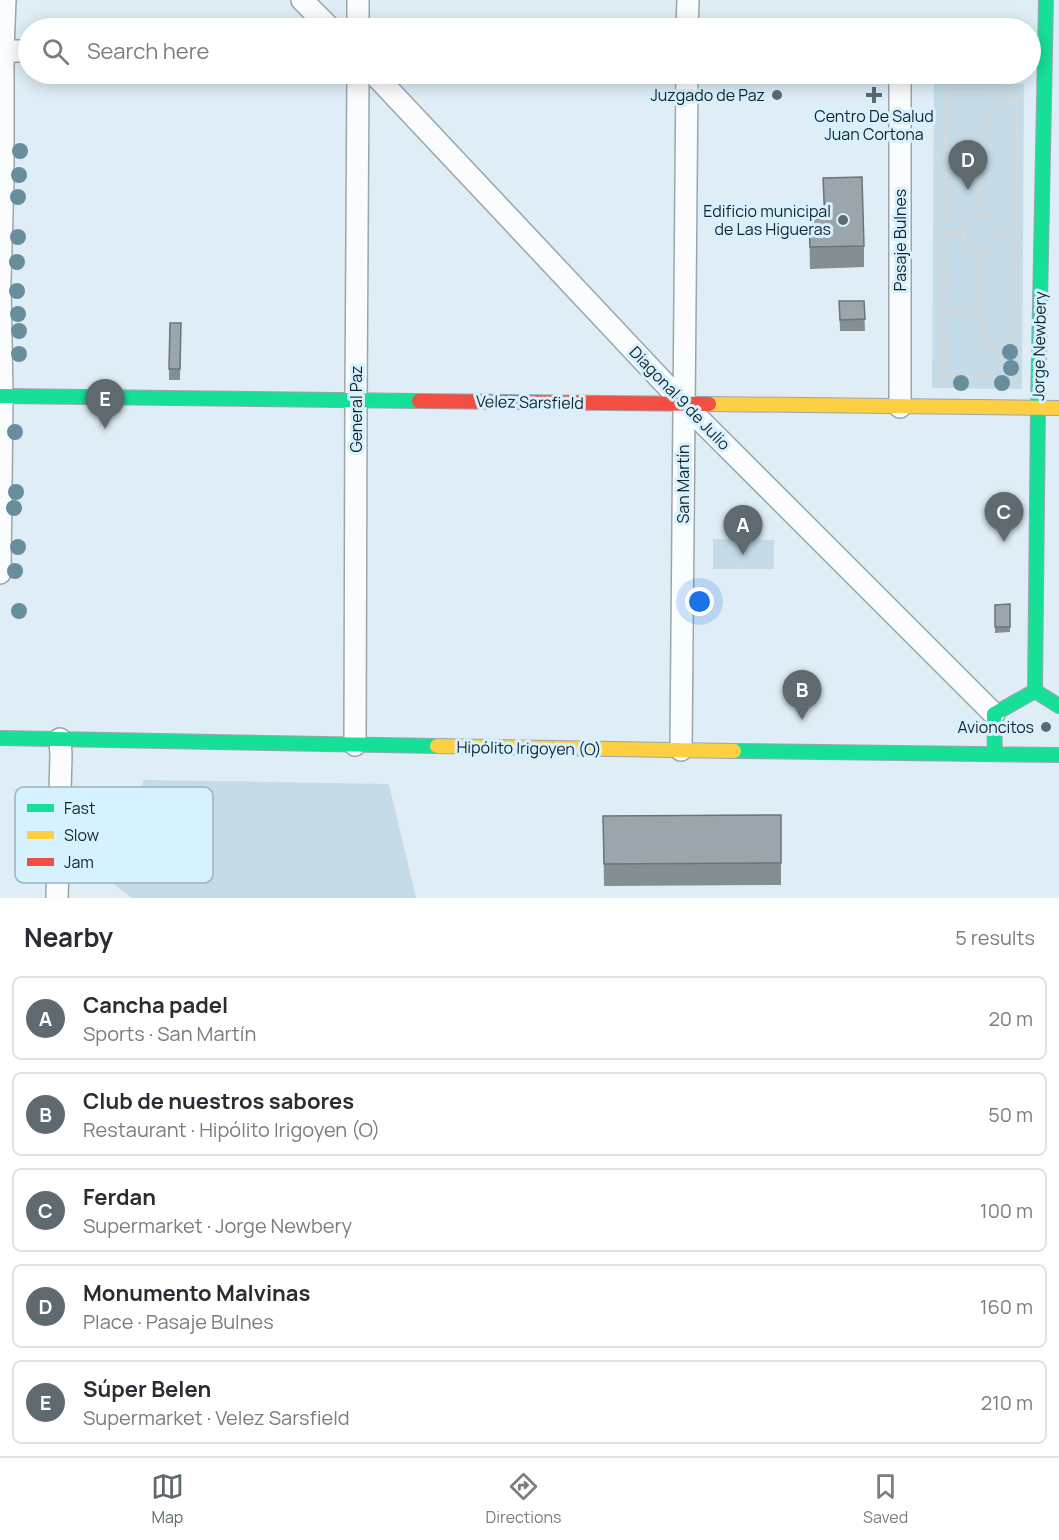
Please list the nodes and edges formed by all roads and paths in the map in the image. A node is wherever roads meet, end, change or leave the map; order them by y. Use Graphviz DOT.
graph roads {
  1 [pos="5,0"];
  2 [pos="302,0"];
  3 [pos="358,0"];
  4 [pos="688,0"];
  5 [pos="1046,0"];
  6 [pos="320,18"];
  7 [pos="358,18"];
  8 [pos="687,18"];
  9 [pos="3,51"];
  10 [pos="18,51"];
  11 [pos="1045,69"];
  12 [pos="358,84"];
  13 [pos="383,84"];
  14 [pos="687,84"];
  15 [pos="900,84"];
  16 [pos="1017,93"];
  17 [pos="945,150"];
  18 [pos="980,150"];
  19 [pos="980,217"];
  20 [pos="945,233"];
  21 [pos="962,234"];
  22 [pos="997,235"];
  23 [pos="1014,235"];
  24 [pos="979,252"];
  25 [pos="0,281"];
  26 [pos="945,312"];
  27 [pos="979,313"];
  28 [pos="1012,377"];
  29 [pos="2,396"];
  30 [pos="356,400"];
  31 [pos="684,404"];
  32 [pos="900,407"];
  33 [pos="1038,408"];
  34 [pos="1059,408"];
  35 [pos="0,573"];
  36 [pos="1035,691"];
  37 [pos="1059,706"];
  38 [pos="994,714"];
  39 [pos="0,738"];
  40 [pos="60,740"];
  41 [pos="355,745"];
  42 [pos="681,750"];
  43 [pos="995,754"];
  44 [pos="1059,755"];
  45 [pos="60,787"];
  46 [pos="57,883"];
  47 [pos="57,898"];
  1 -- 9 [label="street"];
  2 -- 6 [label="street"];
  3 -- 7 [label="street"];
  4 -- 8 [label="street"];
  5 -- 11 [label="main road, Jorge Newbery"];
  9 -- 10 [label="street"];
  9 -- 25 [label="street"];
  11 -- 33 [label="main road, Jorge Newbery"];
  12 -- 30 [label="street, General Paz"];
  13 -- 31 [label="street, Diagonal 9 de Julio"];
  14 -- 31 [label="street, San Martín"];
  15 -- 32 [label="street, Pasaje Bulnes"];
  16 -- 17 [label="path"];
  16 -- 18 [label="path"];
  16 -- 23 [label="path"];
  17 -- 18 [label="path"];
  17 -- 20 [label="path"];
  18 -- 19 [label="path"];
  19 -- 21 [label="path"];
  19 -- 22 [label="path"];
  20 -- 21 [label="path"];
  20 -- 26 [label="path"];
  21 -- 24 [label="path"];
  22 -- 23 [label="path"];
  22 -- 24 [label="path"];
  23 -- 28 [label="path"];
  24 -- 27 [label="path"];
  25 -- 29 [label="street"];
  26 -- 27 [label="path"];
  26 -- 28 [label="path"];
  27 -- 28 [label="path"];
  29 -- 30 [label="main road, Velez Sarsfield"];
  29 -- 35 [label="street"];
  30 -- 31 [label="main road, Velez Sarsfield"];
  30 -- 41 [label="street, General Paz"];
  31 -- 32 [label="main road, Velez Sarsfield"];
  31 -- 38 [label="street, Diagonal 9 de Julio"];
  31 -- 42 [label="street, San Martín"];
  32 -- 33 [label="main road, Velez Sarsfield"];
  33 -- 34 [label="main road, Velez Sarsfield"];
  33 -- 36 [label="main road, Jorge Newbery"];
  36 -- 37 [label="main road"];
  36 -- 38 [label="main road"];
  38 -- 43 [label="main road"];
  39 -- 40 [label="main road, Hipólito Irigoyen (O)"];
  40 -- 41 [label="main road, Hipólito Irigoyen (O)"];
  40 -- 45 [label="street"];
  41 -- 42 [label="main road, Hipólito Irigoyen (O)"];
  42 -- 43 [label="main road, Hipólito Irigoyen (O)"];
  43 -- 44 [label="main road, Hipólito Irigoyen (O)"];
  46 -- 47 [label="street"];
}
